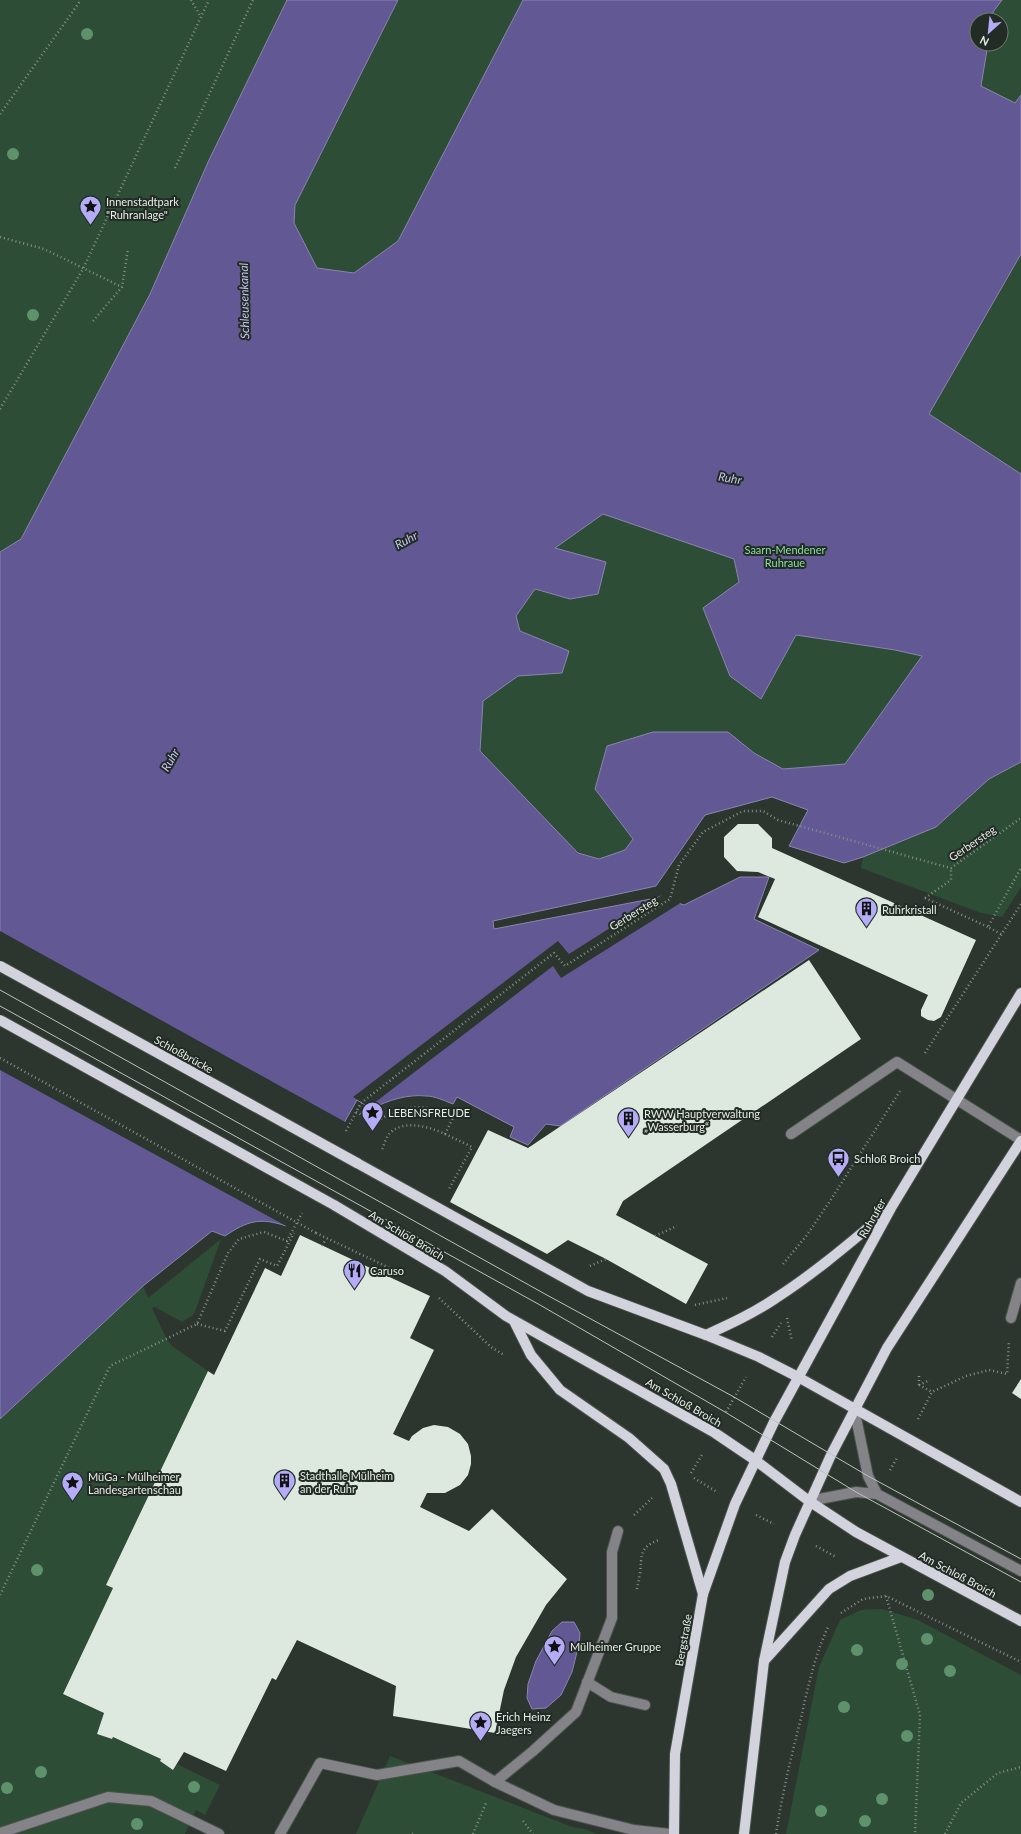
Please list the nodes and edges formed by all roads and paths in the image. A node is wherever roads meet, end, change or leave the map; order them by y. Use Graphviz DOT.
graph roads {
  1 [pos="80,0"];
  2 [pos="192,0"];
  3 [pos="209,0"];
  4 [pos="253,0"];
  5 [pos="201,17"];
  6 [pos="0,114"];
  7 [pos="175,168"];
  8 [pos="0,237"];
  9 [pos="128,249"];
  10 [pos="83,269"];
  11 [pos="122,287"];
  12 [pos="93,321"];
  13 [pos="0,409"];
  14 [pos="1021,818"];
  15 [pos="951,868"];
  16 [pos="1021,868"];
  17 [pos="1021,904"];
  18 [pos="988,927"];
  19 [pos="1001,934"];
  20 [pos="0,966"];
  21 [pos="1021,994"];
  22 [pos="0,1020"];
  23 [pos="0,1058"];
  24 [pos="913,1071"];
  25 [pos="956,1100"];
  26 [pos="445,1134"];
  27 [pos="791,1134"];
  28 [pos="1021,1140"];
  29 [pos="385,1143"];
  30 [pos="448,1192"];
  31 [pos="891,1208"];
  32 [pos="301,1216"];
  33 [pos="298,1224"];
  34 [pos="677,1226"];
  35 [pos="655,1236"];
  36 [pos="322,1246"];
  37 [pos="606,1259"];
  38 [pos="586,1268"];
  39 [pos="778,1268"];
  40 [pos="1021,1283"];
  41 [pos="733,1296"];
  42 [pos="691,1306"];
  43 [pos="787,1315"];
  44 [pos="510,1318"];
  45 [pos="1011,1318"];
  46 [pos="196,1324"];
  47 [pos="706,1336"];
  48 [pos="759,1358"];
  49 [pos="919,1375"];
  50 [pos="798,1377"];
  51 [pos="930,1380"];
  52 [pos="919,1385"];
  53 [pos="854,1408"];
  54 [pos="715,1433"];
  55 [pos="755,1460"];
  56 [pos="877,1494"];
  57 [pos="809,1501"];
  58 [pos="648,1502"];
  59 [pos="1021,1502"];
  60 [pos="735,1504"];
  61 [pos="631,1518"];
  62 [pos="618,1531"];
  63 [pos="795,1535"];
  64 [pos="901,1557"];
  65 [pos="842,1560"];
  66 [pos="1021,1572"];
  67 [pos="703,1594"];
  68 [pos="0,1595"];
  69 [pos="886,1596"];
  70 [pos="840,1614"];
  71 [pos="832,1621"];
  72 [pos="1021,1621"];
  73 [pos="764,1661"];
  74 [pos="1021,1662"];
  75 [pos="587,1682"];
  76 [pos="645,1705"];
  77 [pos="1021,1768"];
  78 [pos="495,1782"];
  79 [pos="0,1833"];
  80 [pos="219,1834"];
  81 [pos="280,1834"];
  82 [pos="473,1834"];
  83 [pos="670,1834"];
  84 [pos="674,1834"];
  85 [pos="744,1834"];
  86 [pos="776,1834"];
  87 [pos="915,1834"];
  88 [pos="945,1834"];
  1 -- 6 [label="path"];
  2 -- 5 [label="path"];
  3 -- 5 [label="path"];
  4 -- 7 [label="path"];
  5 -- 10 [label="path"];
  8 -- 10 [label="path"];
  9 -- 11 [label="path"];
  10 -- 11 [label="path"];
  10 -- 13 [label="path"];
  11 -- 12 [label="path"];
  14 -- 15 [label="path, Gerbersteg"];
  15 -- 18 [label="path"];
  15 -- 26 [label="path, Gerbersteg, bridge"];
  16 -- 18 [label="path"];
  17 -- 19 [label="path"];
  18 -- 19 [label="path"];
  19 -- 24 [label="path"];
  20 -- 47 [label="main road, Schloßbrücke, bridge"];
  21 -- 25 [label="main road, Ruhrufer"];
  22 -- 44 [label="main road, Am Schloß Broich, bridge"];
  23 -- 33 [label="path, bridge"];
  24 -- 25 [label="street"];
  24 -- 27 [label="street"];
  24 -- 39 [label="path"];
  25 -- 28 [label="street"];
  25 -- 31 [label="main road, Ruhrufer"];
  26 -- 29 [label="path"];
  26 -- 30 [label="path"];
  28 -- 53 [label="main road"];
  31 -- 47 [label="main road"];
  31 -- 50 [label="main road, Ruhrufer"];
  32 -- 46 [label="path"];
  33 -- 36 [label="path, bridge"];
  33 -- 46 [label="path"];
  34 -- 35 [label="path"];
  37 -- 38 [label="path"];
  40 -- 45 [label="street"];
  41 -- 42 [label="path"];
  43 -- 48 [label="path"];
  44 -- 54 [label="main road, Am Schloß Broich"];
  44 -- 67 [label="main road"];
  45 -- 52 [label="path"];
  46 -- 68 [label="path"];
  47 -- 48 [label="main road"];
  48 -- 50 [label="main road"];
  48 -- 54 [label="path"];
  49 -- 52 [label="path"];
  50 -- 53 [label="main road"];
  50 -- 55 [label="main road, Ruhrufer"];
  51 -- 52 [label="path"];
  53 -- 56 [label="street"];
  53 -- 57 [label="main road"];
  53 -- 59 [label="main road"];
  54 -- 55 [label="main road, Am Schloß Broich"];
  54 -- 60 [label="path"];
  55 -- 57 [label="main road, Am Schloß Broich"];
  55 -- 60 [label="main road, Bergstraße"];
  56 -- 57 [label="street"];
  56 -- 66 [label="street"];
  57 -- 63 [label="main road"];
  57 -- 64 [label="main road, Am Schloß Broich"];
  58 -- 61 [label="path"];
  60 -- 63 [label="path"];
  60 -- 67 [label="main road, Bergstraße"];
  62 -- 75 [label="street"];
  63 -- 65 [label="path"];
  63 -- 73 [label="main road"];
  64 -- 72 [label="main road, Am Schloß Broich"];
  64 -- 73 [label="main road"];
  67 -- 84 [label="main road, Bergstraße"];
  69 -- 70 [label="path"];
  69 -- 74 [label="path"];
  69 -- 87 [label="path"];
  71 -- 86 [label="path"];
  73 -- 85 [label="main road"];
  75 -- 76 [label="street"];
  75 -- 78 [label="street"];
  77 -- 88 [label="path"];
  78 -- 81 [label="street"];
  78 -- 82 [label="path"];
  78 -- 83 [label="street"];
  79 -- 80 [label="street"];
}
